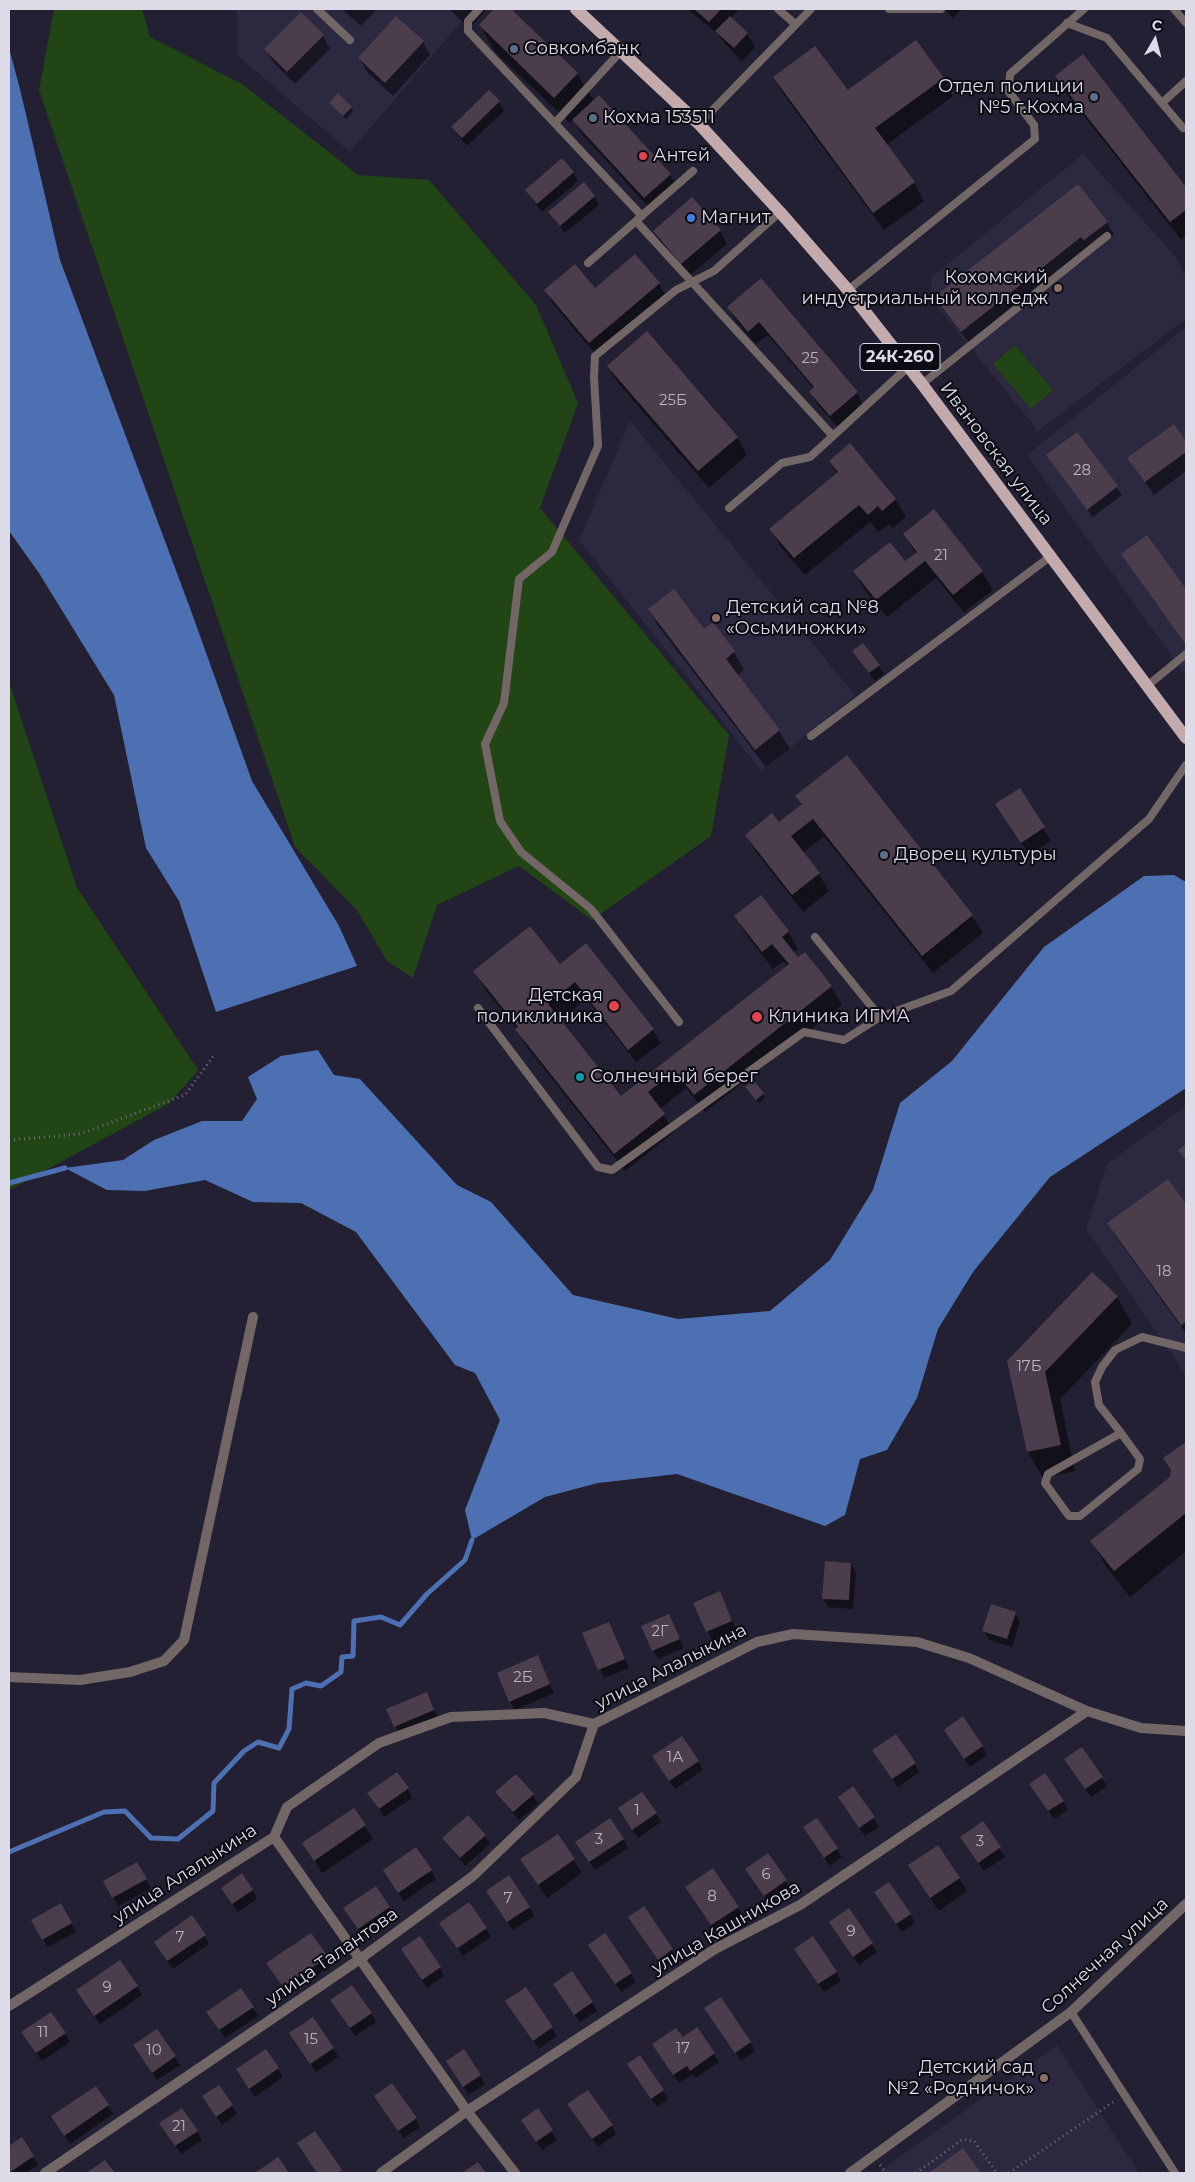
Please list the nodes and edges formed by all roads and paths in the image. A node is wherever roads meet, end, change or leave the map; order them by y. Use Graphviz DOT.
graph roads {
  1 [pos="317,9"];
  2 [pos="479,9"];
  3 [pos="576,9"];
  4 [pos="778,9"];
  5 [pos="811,9"];
  6 [pos="889,9"];
  7 [pos="941,9"];
  8 [pos="1084,9"];
  9 [pos="1174,9"];
  10 [pos="1067,23"];
  11 [pos="1186,23"];
  12 [pos="795,24"];
  13 [pos="350,40"];
  14 [pos="622,51"];
  15 [pos="1186,80"];
  16 [pos="1162,103"];
  17 [pos="554,123"];
  18 [pos="699,124"];
  19 [pos="1183,128"];
  20 [pos="693,171"];
  21 [pos="780,212"];
  22 [pos="639,218"];
  23 [pos="1107,236"];
  24 [pos="588,263"];
  25 [pos="693,282"];
  26 [pos="848,290"];
  27 [pos="908,367"];
  28 [pos="922,384"];
  29 [pos="832,436"];
  30 [pos="729,508"];
  31 [pos="1050,556"];
  32 [pos="1186,654"];
  33 [pos="1147,686"];
  34 [pos="811,736"];
  35 [pos="1186,738"];
  36 [pos="1186,765"];
  37 [pos="815,937"];
  38 [pos="478,1008"];
  39 [pos="880,1017"];
  40 [pos="679,1022"];
  41 [pos="214,1055"];
  42 [pos="9,1140"];
  43 [pos="253,1317"];
  44 [pos="1186,1348"];
  45 [pos="1121,1433"];
  46 [pos="9,1677"];
  47 [pos="1087,1711"];
  48 [pos="594,1724"];
  49 [pos="1186,1731"];
  50 [pos="274,1836"];
  51 [pos="1186,1904"];
  52 [pos="360,1959"];
  53 [pos="9,2006"];
  54 [pos="1071,2012"];
  55 [pos="1124,2094"];
  56 [pos="467,2111"];
  57 [pos="45,2173"];
  58 [pos="381,2173"];
  59 [pos="515,2173"];
  60 [pos="850,2173"];
  61 [pos="916,2173"];
  62 [pos="996,2173"];
  63 [pos="1009,2173"];
  64 [pos="1175,2173"];
  1 -- 13 [label="lane"];
  2 -- 17 [label="lane"];
  3 -- 14 [label="main road, Ивановская улица / 24К-260"];
  4 -- 12 [label="lane"];
  5 -- 12 [label="lane"];
  6 -- 7 [label="lane"];
  8 -- 10 [label="lane"];
  9 -- 11 [label="lane"];
  10 -- 16 [label="lane"];
  10 -- 26 [label="lane"];
  12 -- 18 [label="lane"];
  14 -- 17 [label="lane"];
  14 -- 18 [label="main road, Ивановская улица / 24К-260"];
  15 -- 16 [label="lane"];
  16 -- 19 [label="lane"];
  17 -- 22 [label="lane"];
  18 -- 21 [label="main road, Ивановская улица / 24К-260"];
  20 -- 22 [label="lane"];
  21 -- 25 [label="lane"];
  21 -- 26 [label="main road, Ивановская улица / 24К-260"];
  22 -- 24 [label="lane"];
  22 -- 25 [label="lane"];
  23 -- 28 [label="lane"];
  25 -- 29 [label="lane"];
  25 -- 40 [label="lane"];
  26 -- 27 [label="main road, Ивановская улица / 24К-260"];
  27 -- 28 [label="main road, Ивановская улица / 24К-260"];
  27 -- 29 [label="lane"];
  28 -- 31 [label="main road, Ивановская улица / 24К-260"];
  29 -- 30 [label="lane"];
  31 -- 33 [label="main road, Ивановская улица / 24К-260"];
  31 -- 34 [label="lane"];
  32 -- 33 [label="lane"];
  33 -- 35 [label="main road, Ивановская улица / 24К-260"];
  36 -- 39 [label="lane"];
  37 -- 39 [label="lane"];
  38 -- 39 [label="lane"];
  41 -- 42 [label="path"];
  43 -- 46 [label="street"];
  44 -- 45 [label="lane"];
  45 -- 45 [label="lane"];
  47 -- 48 [label="street, улица Алалыкина"];
  47 -- 49 [label="street, улица Алалыкина"];
  47 -- 56 [label="street, улица Кашникова"];
  48 -- 50 [label="street, улица Алалыкина"];
  48 -- 52 [label="street, улица Талантова"];
  50 -- 52 [label="street"];
  50 -- 53 [label="street, улица Алалыкина"];
  51 -- 54 [label="street, Солнечная улица"];
  52 -- 56 [label="street"];
  52 -- 57 [label="street, улица Талантова"];
  54 -- 55 [label="lane"];
  54 -- 60 [label="street, Солнечная улица"];
  55 -- 63 [label="path"];
  55 -- 64 [label="lane"];
  56 -- 58 [label="street, улица Кашникова"];
  56 -- 59 [label="street"];
  61 -- 62 [label="path"];
}
